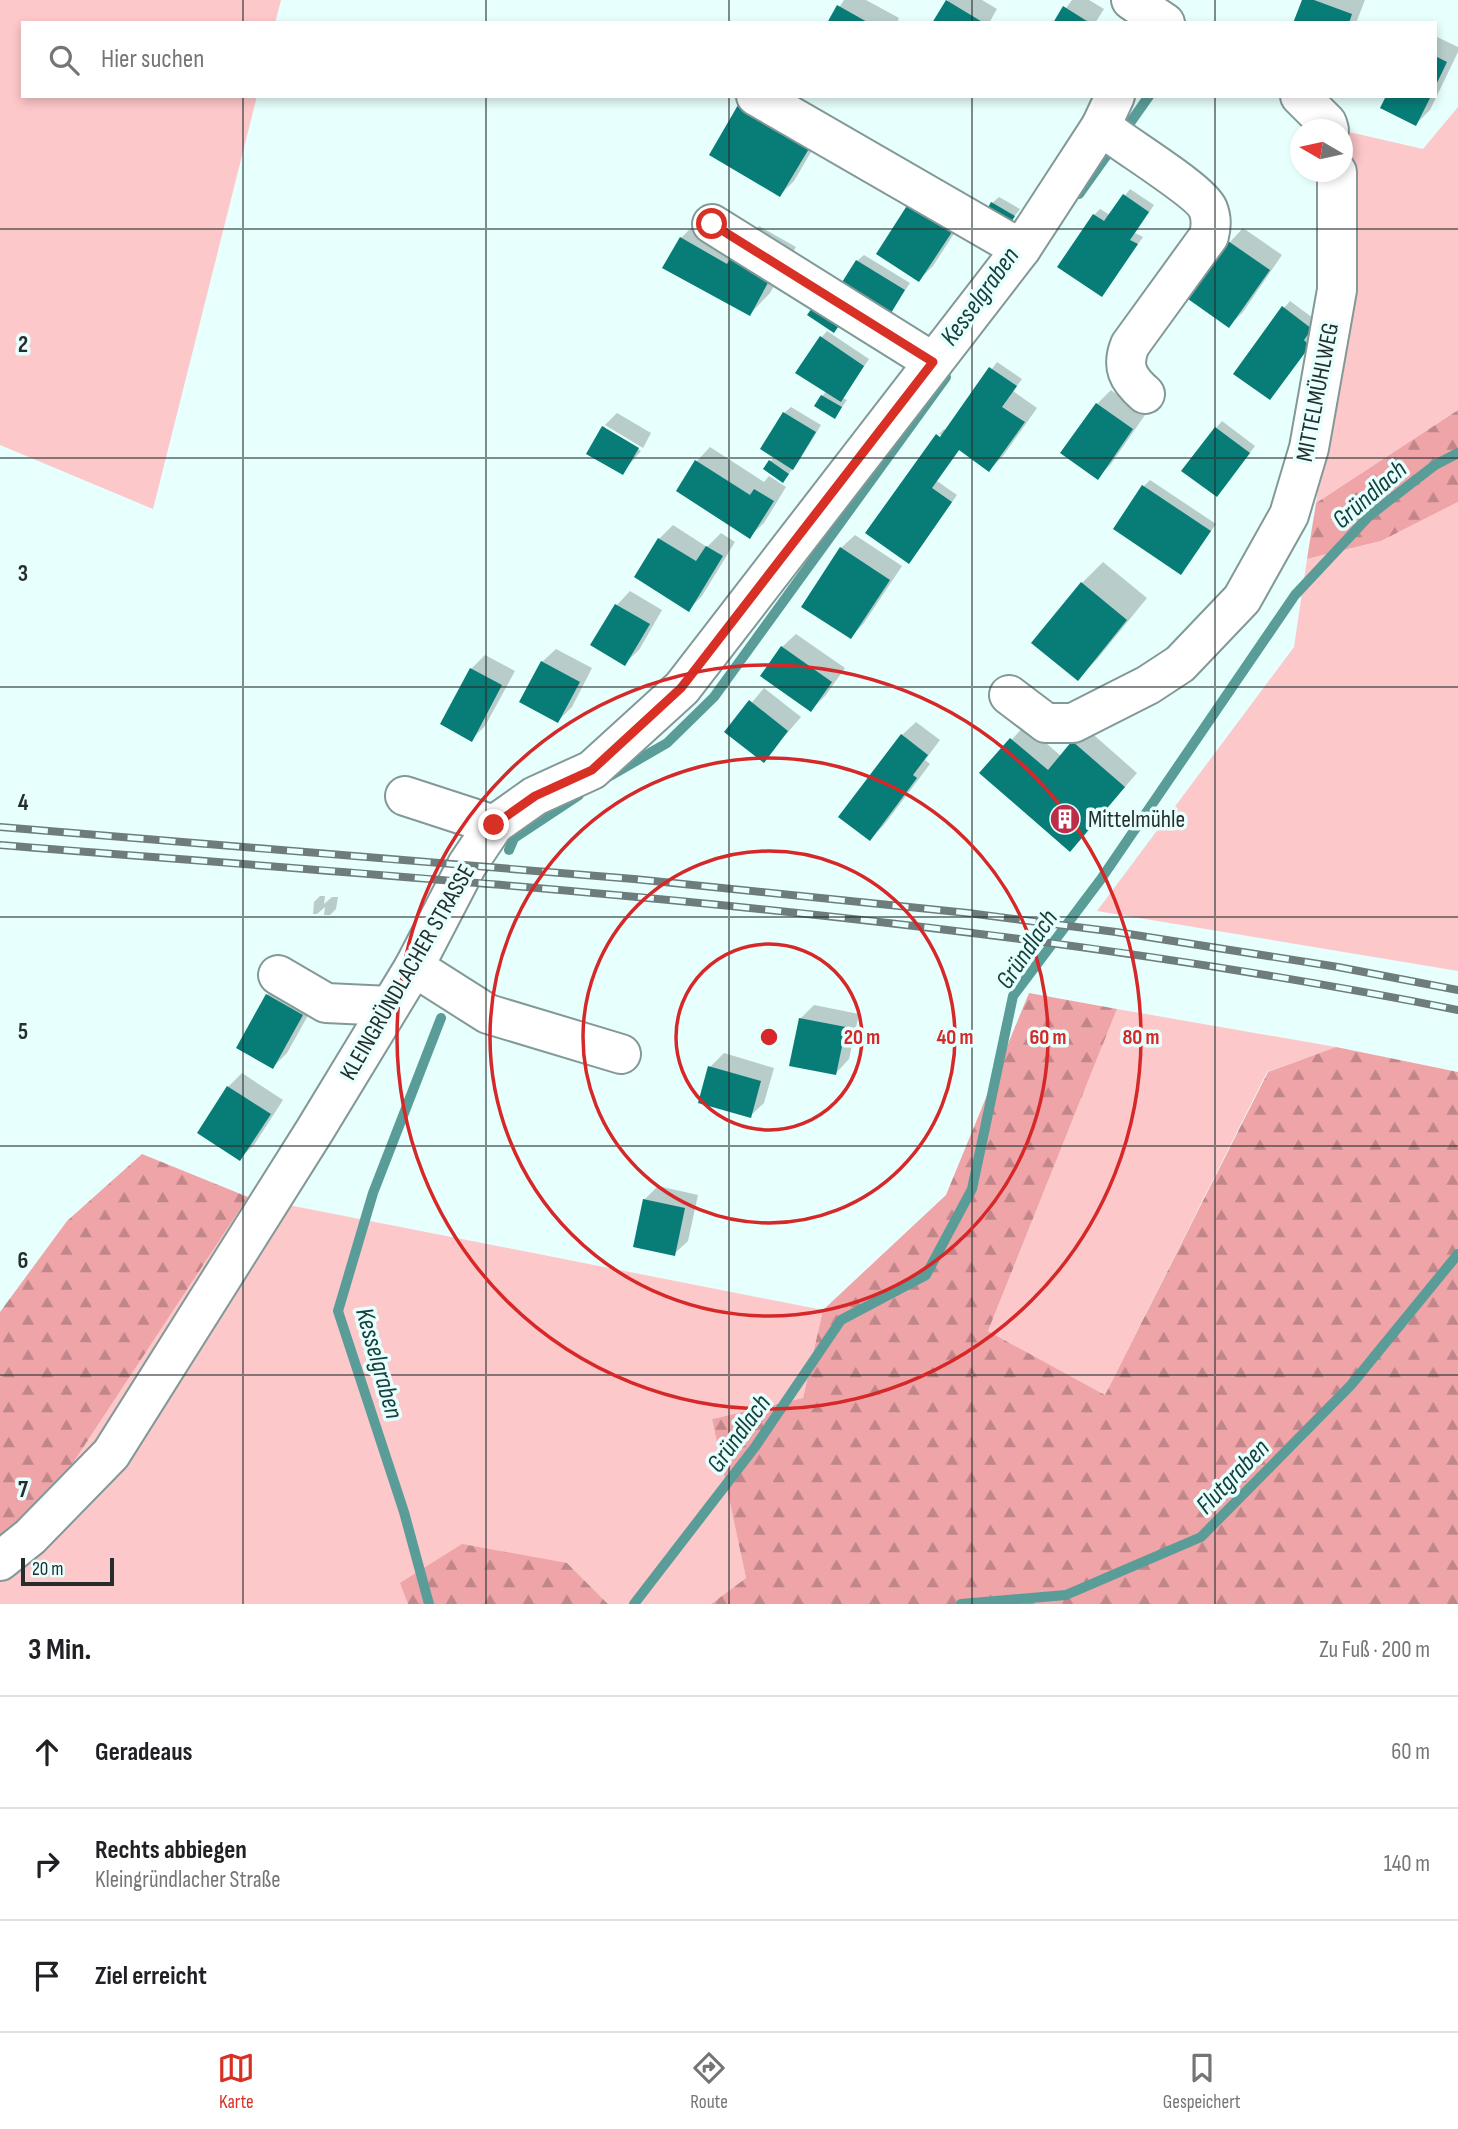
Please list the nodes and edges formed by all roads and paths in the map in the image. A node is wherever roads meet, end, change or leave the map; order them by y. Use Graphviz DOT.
graph roads {
  1 [pos="759,98"];
  2 [pos="1302,98"];
  3 [pos="1108,111"];
  4 [pos="1323,119"];
  5 [pos="1338,182"];
  6 [pos="712,224"];
  7 [pos="1021,249"];
  8 [pos="933,362"];
  9 [pos="1145,394"];
  10 [pos="1009,695"];
  11 [pos="405,796"];
  12 [pos="494,825"];
  13 [pos="414,967"];
  14 [pos="278,975"];
  15 [pos="390,1006"];
  16 [pos="621,1054"];
  17 [pos="0,1561"];
  1 -- 7 [label="street"];
  2 -- 4 [label="street"];
  3 -- 7 [label="street, KLEINGRÜNDLACHER STRASSE"];
  3 -- 9 [label="street"];
  5 -- 10 [label="street, MITTELMÜHLWEG"];
  6 -- 8 [label="street"];
  7 -- 8 [label="street, KLEINGRÜNDLACHER STRASSE"];
  8 -- 12 [label="street, KLEINGRÜNDLACHER STRASSE"];
  11 -- 12 [label="street"];
  12 -- 13 [label="street, KLEINGRÜNDLACHER STRASSE"];
  13 -- 15 [label="street, KLEINGRÜNDLACHER STRASSE"];
  13 -- 16 [label="street"];
  14 -- 15 [label="street"];
  15 -- 17 [label="street, KLEINGRÜNDLACHER STRASSE"];
}
